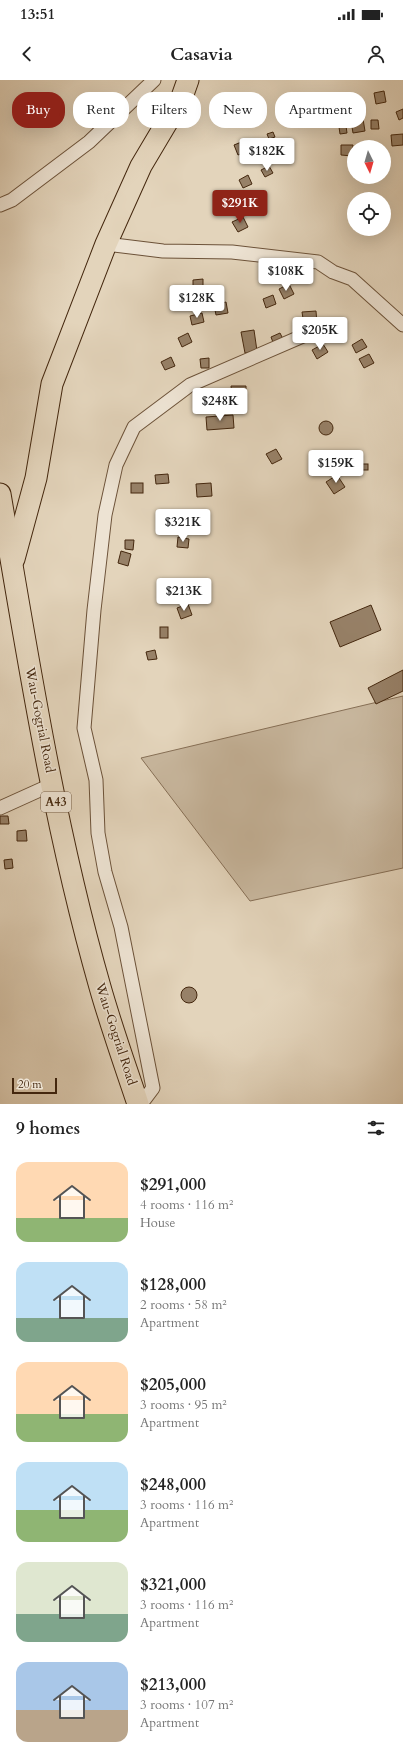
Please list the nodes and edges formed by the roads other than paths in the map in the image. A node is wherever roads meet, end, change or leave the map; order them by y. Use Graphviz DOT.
graph roads {
  1 [pos="154,80"];
  2 [pos="188,80"];
  3 [pos="0,205"];
  4 [pos="106,244"];
  5 [pos="403,325"];
  6 [pos="305,335"];
  7 [pos="0,494"];
  8 [pos="12,564"];
  9 [pos="53,784"];
  10 [pos="0,808"];
  11 [pos="139,1104"];
  1 -- 3 [label="street"];
  2 -- 4 [label="main road"];
  4 -- 5 [label="street"];
  4 -- 8 [label="main road"];
  6 -- 11 [label="street"];
  7 -- 8 [label="main road, Wau-Gogrial Road / A43"];
  8 -- 9 [label="main road, Wau-Gogrial Road / A43"];
  9 -- 10 [label="street"];
  9 -- 11 [label="main road, Wau-Gogrial Road / A43"];
}
